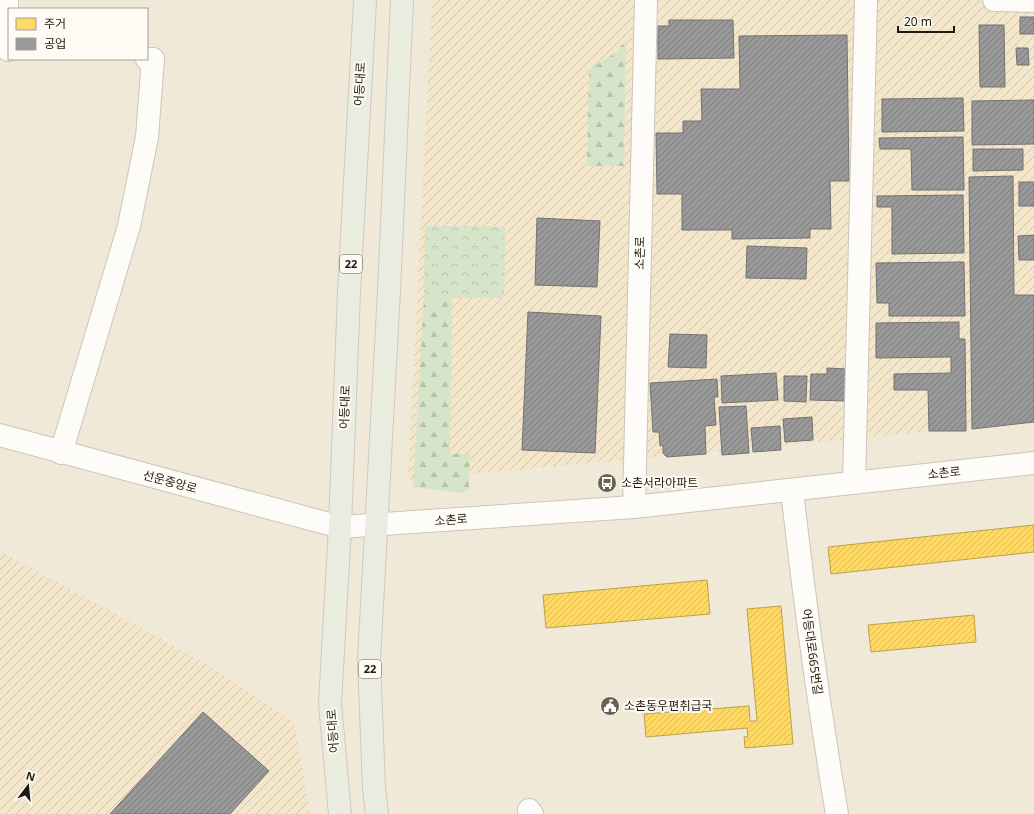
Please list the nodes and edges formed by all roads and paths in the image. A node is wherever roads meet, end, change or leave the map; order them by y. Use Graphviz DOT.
graph roads {
  1 [pos="7,0"];
  2 [pos="365,0"];
  3 [pos="402,0"];
  4 [pos="646,0"];
  5 [pos="866,0"];
  6 [pos="994,0"];
  7 [pos="1034,1"];
  8 [pos="6,50"];
  9 [pos="148,59"];
  10 [pos="0,435"];
  11 [pos="61,453"];
  12 [pos="1034,463"];
  13 [pos="854,483"];
  14 [pos="792,490"];
  15 [pos="634,507"];
  16 [pos="377,525"];
  17 [pos="340,527"];
  18 [pos="340,814"];
  19 [pos="378,814"];
  20 [pos="837,814"];
  1 -- 8 [label="street"];
  2 -- 17 [label="main road, 어등대로 / 22"];
  3 -- 16 [label="main road, 22"];
  4 -- 15 [label="street, 소촌로"];
  5 -- 13 [label="street"];
  6 -- 7 [label="street"];
  9 -- 11 [label="street"];
  10 -- 11 [label="street, 선운중앙로"];
  11 -- 17 [label="street, 선운중앙로"];
  12 -- 13 [label="street, 소촌로"];
  13 -- 14 [label="street, 소촌로"];
  14 -- 15 [label="street, 소촌로"];
  14 -- 20 [label="street, 어등대로665번길"];
  15 -- 16 [label="street, 소촌로"];
  16 -- 17 [label="street, 소촌로"];
  16 -- 19 [label="main road, 22"];
  17 -- 18 [label="main road, 어등대로 / 22"];
}
